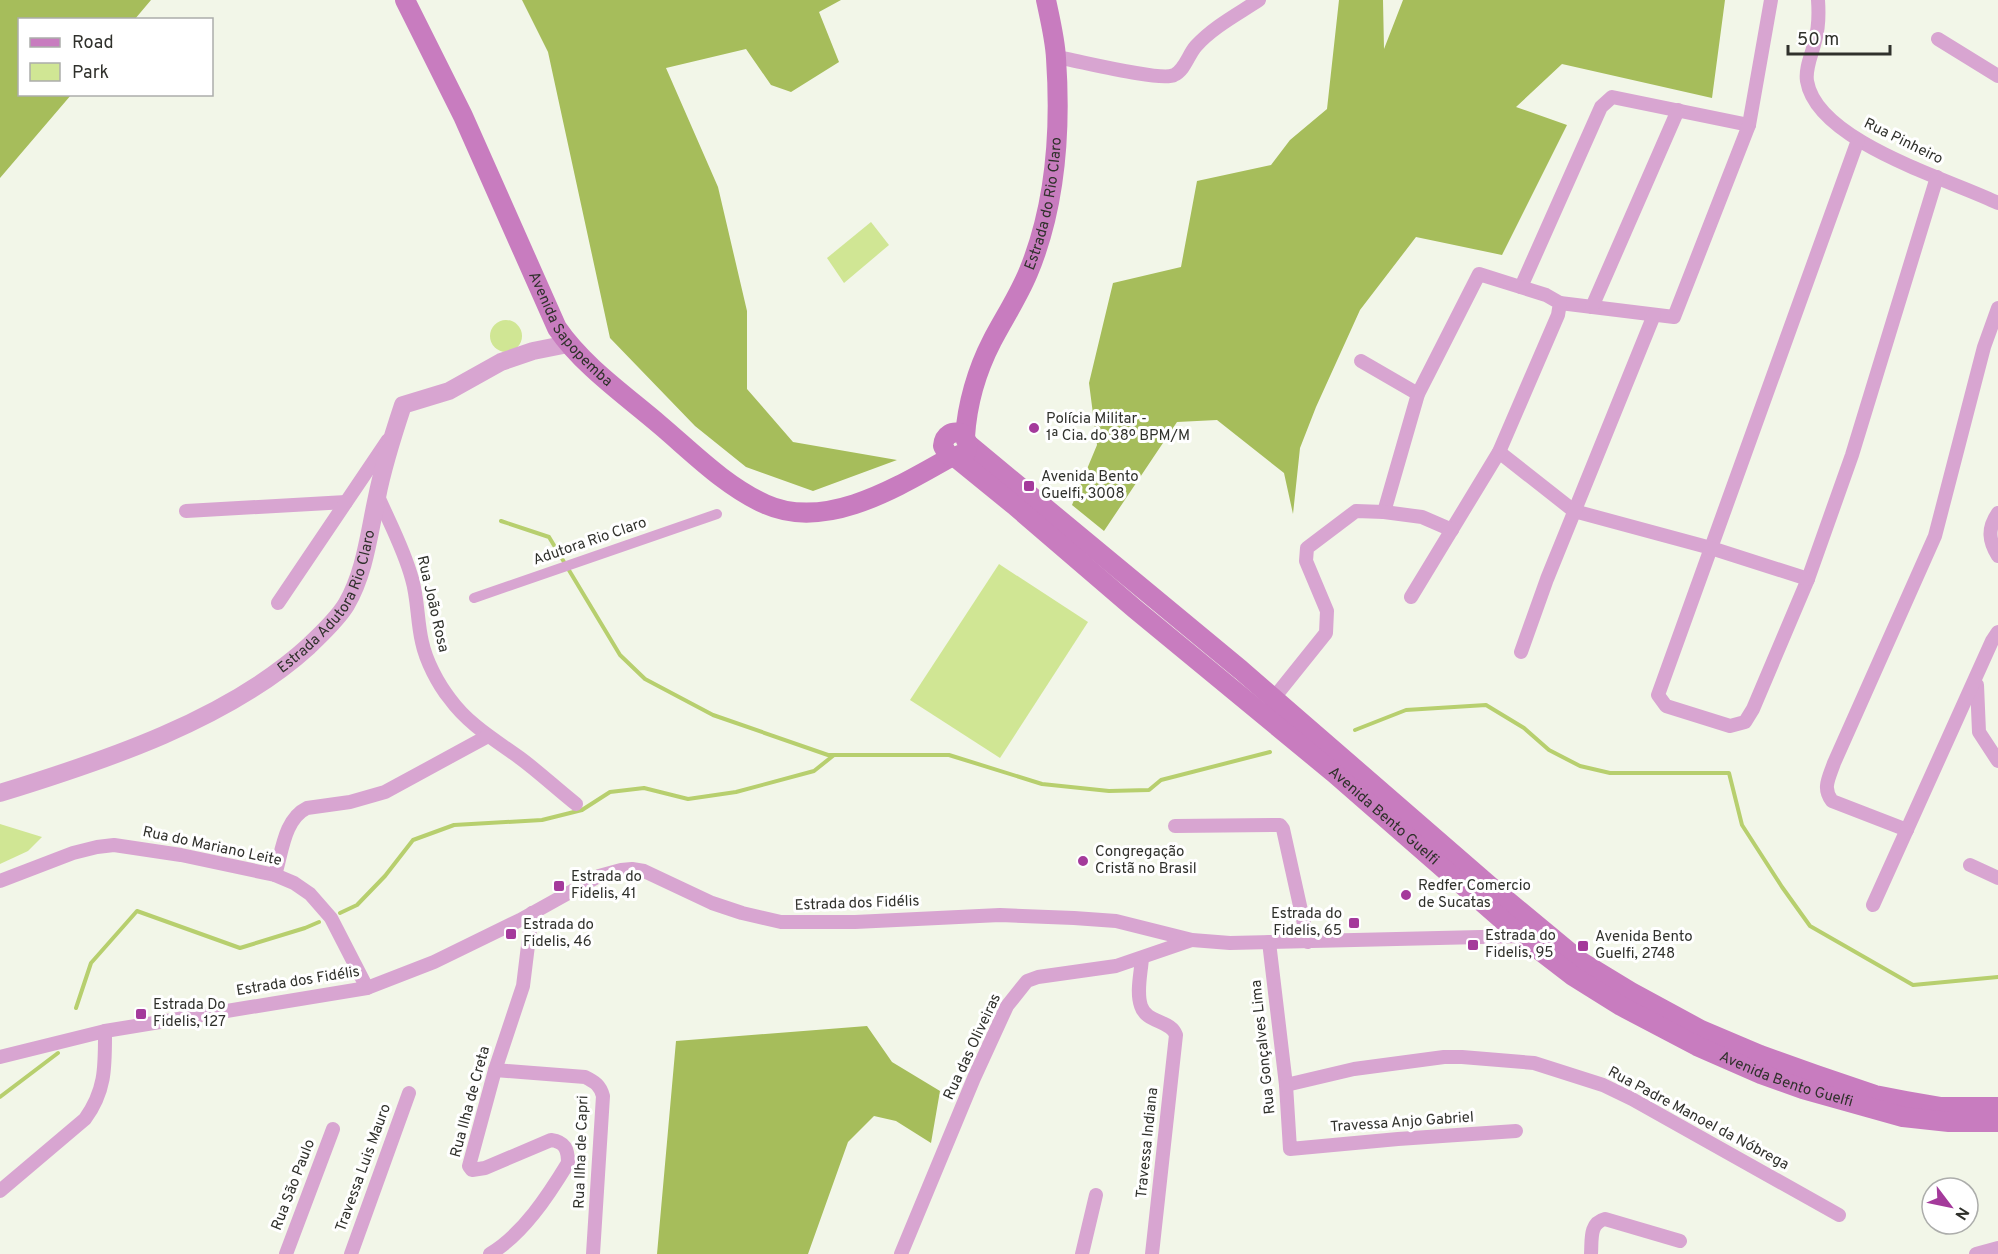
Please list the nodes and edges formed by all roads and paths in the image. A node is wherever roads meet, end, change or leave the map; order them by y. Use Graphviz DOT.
graph roads {
  1 [pos="405,0"];
  2 [pos="1046,0"];
  3 [pos="1259,0"];
  4 [pos="1771,0"];
  5 [pos="1818,0"];
  6 [pos="1938,39"];
  7 [pos="1056,57"];
  8 [pos="1998,76"];
  9 [pos="1678,110"];
  10 [pos="1749,125"];
  11 [pos="1858,140"];
  12 [pos="1936,177"];
  13 [pos="1998,203"];
  14 [pos="1521,287"];
  15 [pos="1560,303"];
  16 [pos="1592,307"];
  17 [pos="1998,308"];
  18 [pos="1654,315"];
  19 [pos="568,344"];
  20 [pos="1361,362"];
  21 [pos="1418,394"];
  22 [pos="394,431"];
  23 [pos="955,445"];
  24 [pos="1499,452"];
  25 [pos="377,494"];
  26 [pos="346,502"];
  27 [pos="186,511"];
  28 [pos="1574,511"];
  29 [pos="1384,512"];
  30 [pos="1998,513"];
  31 [pos="717,514"];
  32 [pos="1452,530"];
  33 [pos="1712,548"];
  34 [pos="1998,556"];
  35 [pos="1808,579"];
  36 [pos="1412,597"];
  37 [pos="474,598"];
  38 [pos="278,603"];
  39 [pos="1998,632"];
  40 [pos="1521,652"];
  41 [pos="1977,679"];
  42 [pos="1273,699"];
  43 [pos="488,736"];
  44 [pos="1998,761"];
  45 [pos="1342,769"];
  46 [pos="0,793"];
  47 [pos="576,804"];
  48 [pos="1175,826"];
  49 [pos="1907,830"];
  50 [pos="1970,865"];
  51 [pos="275,875"];
  52 [pos="1998,878"];
  53 [pos="0,881"];
  54 [pos="1873,905"];
  55 [pos="532,914"];
  56 [pos="1528,931"];
  57 [pos="1192,940"];
  58 [pos="1269,942"];
  59 [pos="1308,942"];
  60 [pos="1142,958"];
  61 [pos="367,988"];
  62 [pos="105,1032"];
  63 [pos="0,1057"];
  64 [pos="495,1070"];
  65 [pos="1286,1085"];
  66 [pos="409,1093"];
  67 [pos="1998,1107"];
  68 [pos="1998,1122"];
  69 [pos="333,1129"];
  70 [pos="1516,1131"];
  71 [pos="1290,1149"];
  72 [pos="0,1191"];
  73 [pos="1096,1195"];
  74 [pos="1839,1215"];
  75 [pos="1680,1241"];
  76 [pos="1998,1248"];
  77 [pos="286,1254"];
  78 [pos="351,1254"];
  79 [pos="490,1254"];
  80 [pos="593,1254"];
  81 [pos="901,1254"];
  82 [pos="1082,1254"];
  83 [pos="1152,1254"];
  84 [pos="1592,1254"];
  85 [pos="1976,1254"];
  1 -- 19 [label="main road, Avenida Sapopemba"];
  2 -- 7 [label="main road, Estrada do Rio Claro"];
  3 -- 7 [label="street"];
  4 -- 10 [label="street"];
  5 -- 11 [label="street, Rua Pinheiro"];
  6 -- 8 [label="street"];
  7 -- 23 [label="main road, Estrada do Rio Claro"];
  9 -- 10 [label="street"];
  9 -- 14 [label="street"];
  9 -- 16 [label="street"];
  10 -- 18 [label="street"];
  11 -- 12 [label="street, Rua Pinheiro"];
  11 -- 33 [label="street"];
  12 -- 13 [label="street, Rua Pinheiro"];
  12 -- 35 [label="street"];
  14 -- 15 [label="street"];
  14 -- 21 [label="street"];
  15 -- 16 [label="street"];
  15 -- 24 [label="street"];
  16 -- 18 [label="street"];
  17 -- 49 [label="street"];
  18 -- 28 [label="street"];
  19 -- 22 [label="street, Estrada Adutora Rio Claro"];
  19 -- 23 [label="main road, Avenida Sapopemba"];
  20 -- 21 [label="street"];
  21 -- 29 [label="street"];
  22 -- 25 [label="street, Estrada Adutora Rio Claro"];
  22 -- 26 [label="street"];
  23 -- 42 [label="main road, Avenida Bento Guelfi"];
  23 -- 45 [label="main road, Avenida Bento Guelfi"];
  24 -- 28 [label="street"];
  24 -- 32 [label="street"];
  25 -- 43 [label="street, Rua João Rosa"];
  25 -- 46 [label="street, Estrada Adutora Rio Claro"];
  26 -- 27 [label="street"];
  26 -- 38 [label="street"];
  28 -- 33 [label="street"];
  28 -- 40 [label="street"];
  29 -- 32 [label="street"];
  29 -- 42 [label="street"];
  30 -- 34 [label="street"];
  31 -- 37 [label="street, Adutora Rio Claro"];
  32 -- 36 [label="street"];
  33 -- 35 [label="street"];
  33 -- 35 [label="street"];
  39 -- 41 [label="street"];
  41 -- 44 [label="street"];
  41 -- 49 [label="street"];
  42 -- 45 [label="main road, Avenida Bento Guelfi"];
  43 -- 47 [label="street, Rua João Rosa"];
  43 -- 51 [label="street"];
  45 -- 56 [label="main road, Avenida Bento Guelfi"];
  48 -- 59 [label="street"];
  49 -- 54 [label="street"];
  50 -- 52 [label="street"];
  51 -- 53 [label="street, Rua do Mariano Leite"];
  51 -- 61 [label="street, Rua do Mariano Leite"];
  55 -- 57 [label="street, Estrada dos Fidélis"];
  55 -- 61 [label="street, Estrada dos Fidélis"];
  55 -- 64 [label="street, Rua Ilha de Creta"];
  56 -- 59 [label="street, Estrada dos Fidélis"];
  56 -- 67 [label="main road, Avenida Bento Guelfi"];
  56 -- 68 [label="main road, Avenida Bento Guelfi"];
  57 -- 58 [label="street, Estrada dos Fidélis"];
  57 -- 60 [label="street, Rua das Oliveiras"];
  58 -- 59 [label="street, Estrada dos Fidélis"];
  58 -- 65 [label="street, Rua Gonçalves Lima"];
  60 -- 81 [label="street, Rua das Oliveiras"];
  60 -- 83 [label="street, Travessa Indiana"];
  61 -- 62 [label="street, Estrada dos Fidélis"];
  62 -- 63 [label="street, Estrada dos Fidélis"];
  62 -- 72 [label="street"];
  64 -- 79 [label="street, Rua Ilha de Creta"];
  64 -- 80 [label="street, Rua Ilha de Capri"];
  65 -- 71 [label="street, Rua Gonçalves Lima"];
  65 -- 74 [label="street, Rua Padre Manoel da Nóbrega"];
  66 -- 78 [label="street, Travessa Luis Mauro"];
  69 -- 77 [label="street, Rua São Paulo"];
  70 -- 71 [label="street, Travessa Anjo Gabriel"];
  73 -- 82 [label="street"];
  75 -- 84 [label="street"];
  76 -- 85 [label="street"];
}
